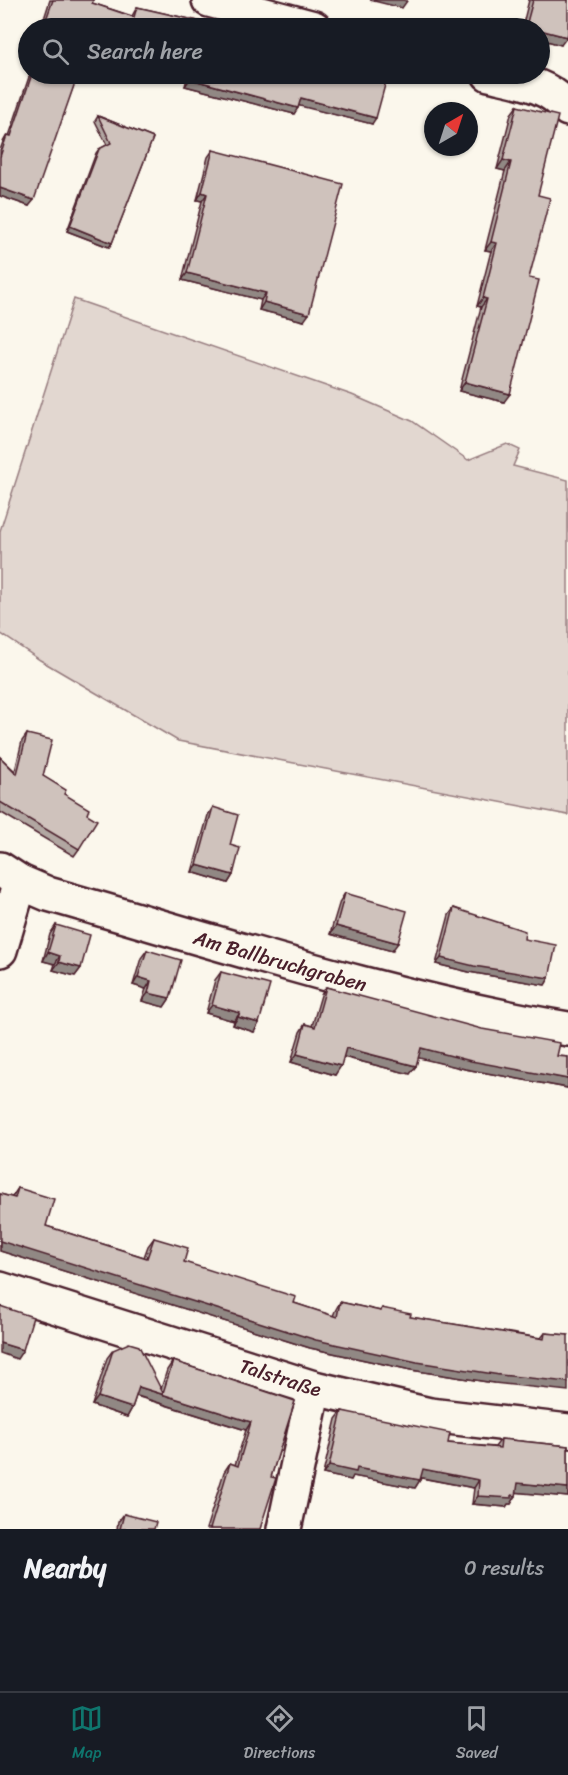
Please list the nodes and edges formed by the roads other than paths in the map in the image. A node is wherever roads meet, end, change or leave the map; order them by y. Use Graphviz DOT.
graph roads {
  1 [pos="209,0"];
  2 [pos="276,18"];
  3 [pos="528,84"];
  4 [pos="568,109"];
  5 [pos="10,875"];
  6 [pos="0,950"];
  7 [pos="568,1029"];
  8 [pos="0,1289"];
  9 [pos="314,1388"];
  10 [pos="568,1431"];
  11 [pos="285,1529"];
  1 -- 2 [label="street"];
  3 -- 4 [label="street"];
  5 -- 6 [label="street"];
  5 -- 7 [label="street, Am Ballbruchgraben"];
  8 -- 9 [label="street, Talstraße"];
  9 -- 10 [label="street, Talstraße"];
  9 -- 11 [label="street"];
}
